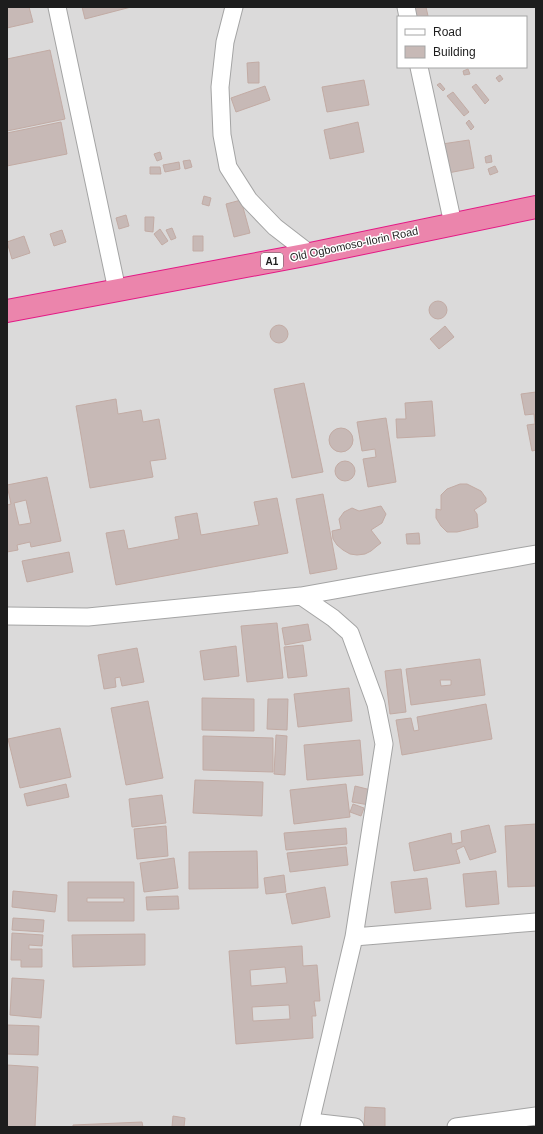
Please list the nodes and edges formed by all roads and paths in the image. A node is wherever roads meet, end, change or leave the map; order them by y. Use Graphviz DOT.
graph roads {
  1 [pos="57,7"];
  2 [pos="234,7"];
  3 [pos="419,68"];
  4 [pos="536,207"];
  5 [pos="453,224"];
  6 [pos="310,254"];
  7 [pos="117,290"];
  8 [pos="7,311"];
  9 [pos="536,554"];
  10 [pos="301,596"];
  11 [pos="7,616"];
  12 [pos="536,922"];
  13 [pos="354,937"];
  14 [pos="536,1116"];
  15 [pos="310,1124"];
  16 [pos="355,1127"];
  17 [pos="456,1127"];
  1 -- 7 [label="street"];
  2 -- 6 [label="street"];
  3 -- 5 [label="street"];
  4 -- 5 [label="highway, Old Ogbomoso-Ilorin Road / A1"];
  5 -- 6 [label="highway, Old Ogbomoso-Ilorin Road / A1"];
  6 -- 7 [label="highway, Old Ogbomoso-Ilorin Road / A1"];
  7 -- 8 [label="highway, Old Ogbomoso-Ilorin Road / A1"];
  9 -- 10 [label="street"];
  10 -- 11 [label="street"];
  10 -- 13 [label="street"];
  12 -- 13 [label="street"];
  13 -- 15 [label="street"];
  14 -- 17 [label="street"];
  15 -- 16 [label="street"];
}
